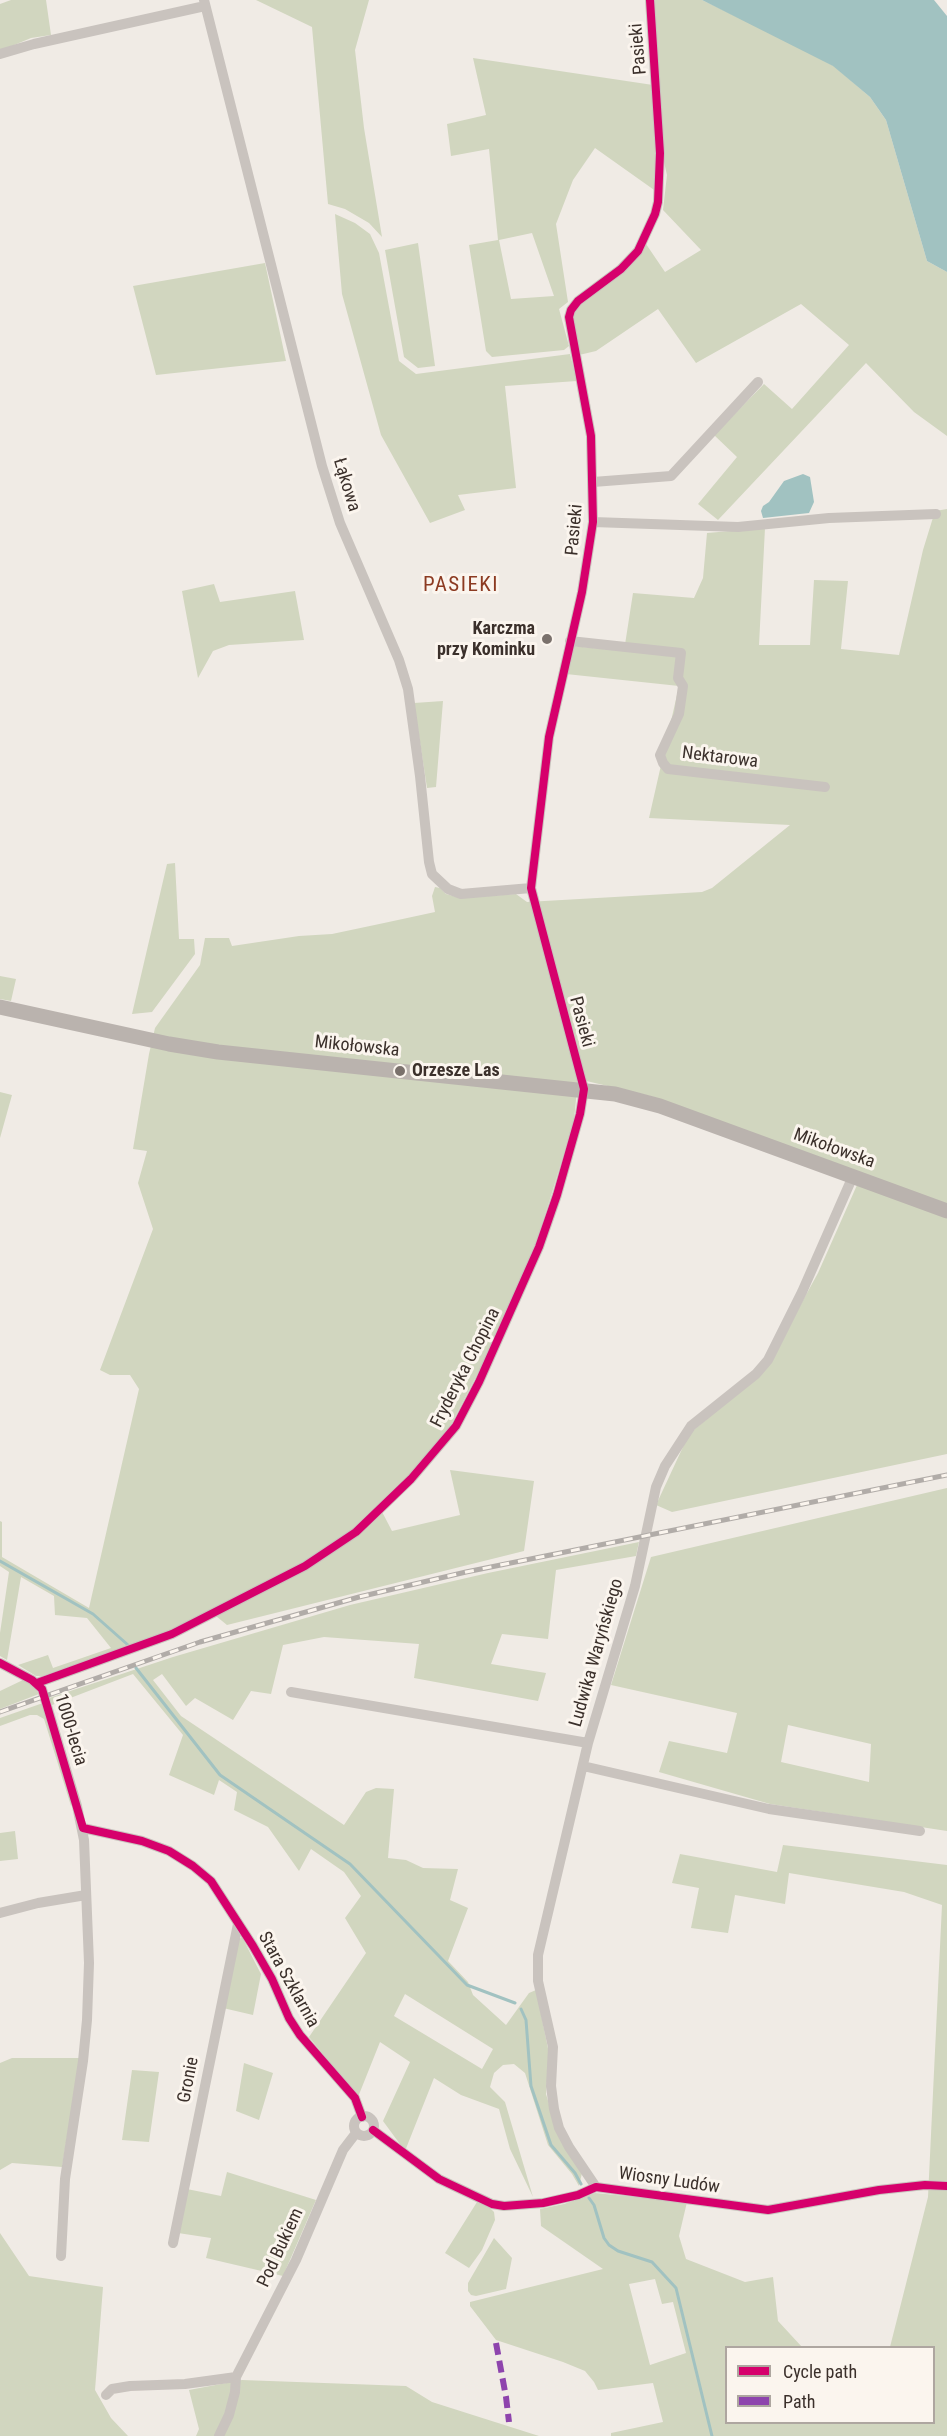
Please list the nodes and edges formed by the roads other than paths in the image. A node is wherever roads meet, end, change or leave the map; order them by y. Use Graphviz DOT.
graph roads {
  1 [pos="650,0"];
  2 [pos="204,3"];
  3 [pos="0,54"];
  4 [pos="758,382"];
  5 [pos="593,483"];
  6 [pos="936,514"];
  7 [pos="593,522"];
  8 [pos="570,641"];
  9 [pos="825,787"];
  10 [pos="531,888"];
  11 [pos="0,1006"];
  12 [pos="584,1089"];
  13 [pos="853,1176"];
  14 [pos="947,1210"];
  15 [pos="0,1663"];
  16 [pos="37,1683"];
  17 [pos="291,1692"];
  18 [pos="588,1743"];
  19 [pos="583,1766"];
  20 [pos="83,1828"];
  21 [pos="920,1831"];
  22 [pos="86,1895"];
  23 [pos="0,1913"];
  24 [pos="238,1924"];
  25 [pos="362,2117"];
  26 [pos="373,2130"];
  27 [pos="356,2133"];
  28 [pos="947,2186"];
  29 [pos="596,2187"];
  30 [pos="173,2242"];
  31 [pos="61,2256"];
  32 [pos="236,2377"];
  33 [pos="106,2395"];
  34 [pos="219,2436"];
  1 -- 5 [label="street, Pasieki"];
  2 -- 3 [label="street"];
  2 -- 10 [label="street, Łąkowa"];
  4 -- 5 [label="street, Pasieki"];
  5 -- 7 [label="street, Pasieki"];
  6 -- 7 [label="street, Pasieki"];
  7 -- 8 [label="street, Pasieki"];
  8 -- 9 [label="street, Nektarowa"];
  8 -- 10 [label="street, Pasieki"];
  10 -- 12 [label="street, Pasieki"];
  11 -- 12 [label="main road, Mikołowska"];
  12 -- 13 [label="main road, Mikołowska"];
  12 -- 16 [label="street, Fryderyka Chopina"];
  13 -- 14 [label="main road, Mikołowska"];
  13 -- 18 [label="street, Ludwika Waryńskiego"];
  15 -- 16 [label="street, 1000-lecia"];
  16 -- 20 [label="street, 1000-lecia"];
  17 -- 18 [label="street"];
  18 -- 19 [label="street, Ludwika Waryńskiego"];
  19 -- 21 [label="street"];
  19 -- 29 [label="street, Ludwika Waryńskiego"];
  20 -- 22 [label="street, 1000-lecia"];
  20 -- 24 [label="street, Stara Szklarnia"];
  22 -- 23 [label="street"];
  22 -- 31 [label="street, 1000-lecia"];
  24 -- 25 [label="street, Stara Szklarnia"];
  24 -- 30 [label="street, Gronie"];
  25 -- 26 [label="street, Wiosny Ludów"];
  25 -- 27 [label="street"];
  26 -- 27 [label="street"];
  26 -- 29 [label="street, Wiosny Ludów"];
  27 -- 32 [label="street, Pod Bukiem"];
  28 -- 29 [label="street, Wiosny Ludów"];
  32 -- 33 [label="street"];
  32 -- 34 [label="street, Pod Bukiem"];
}
